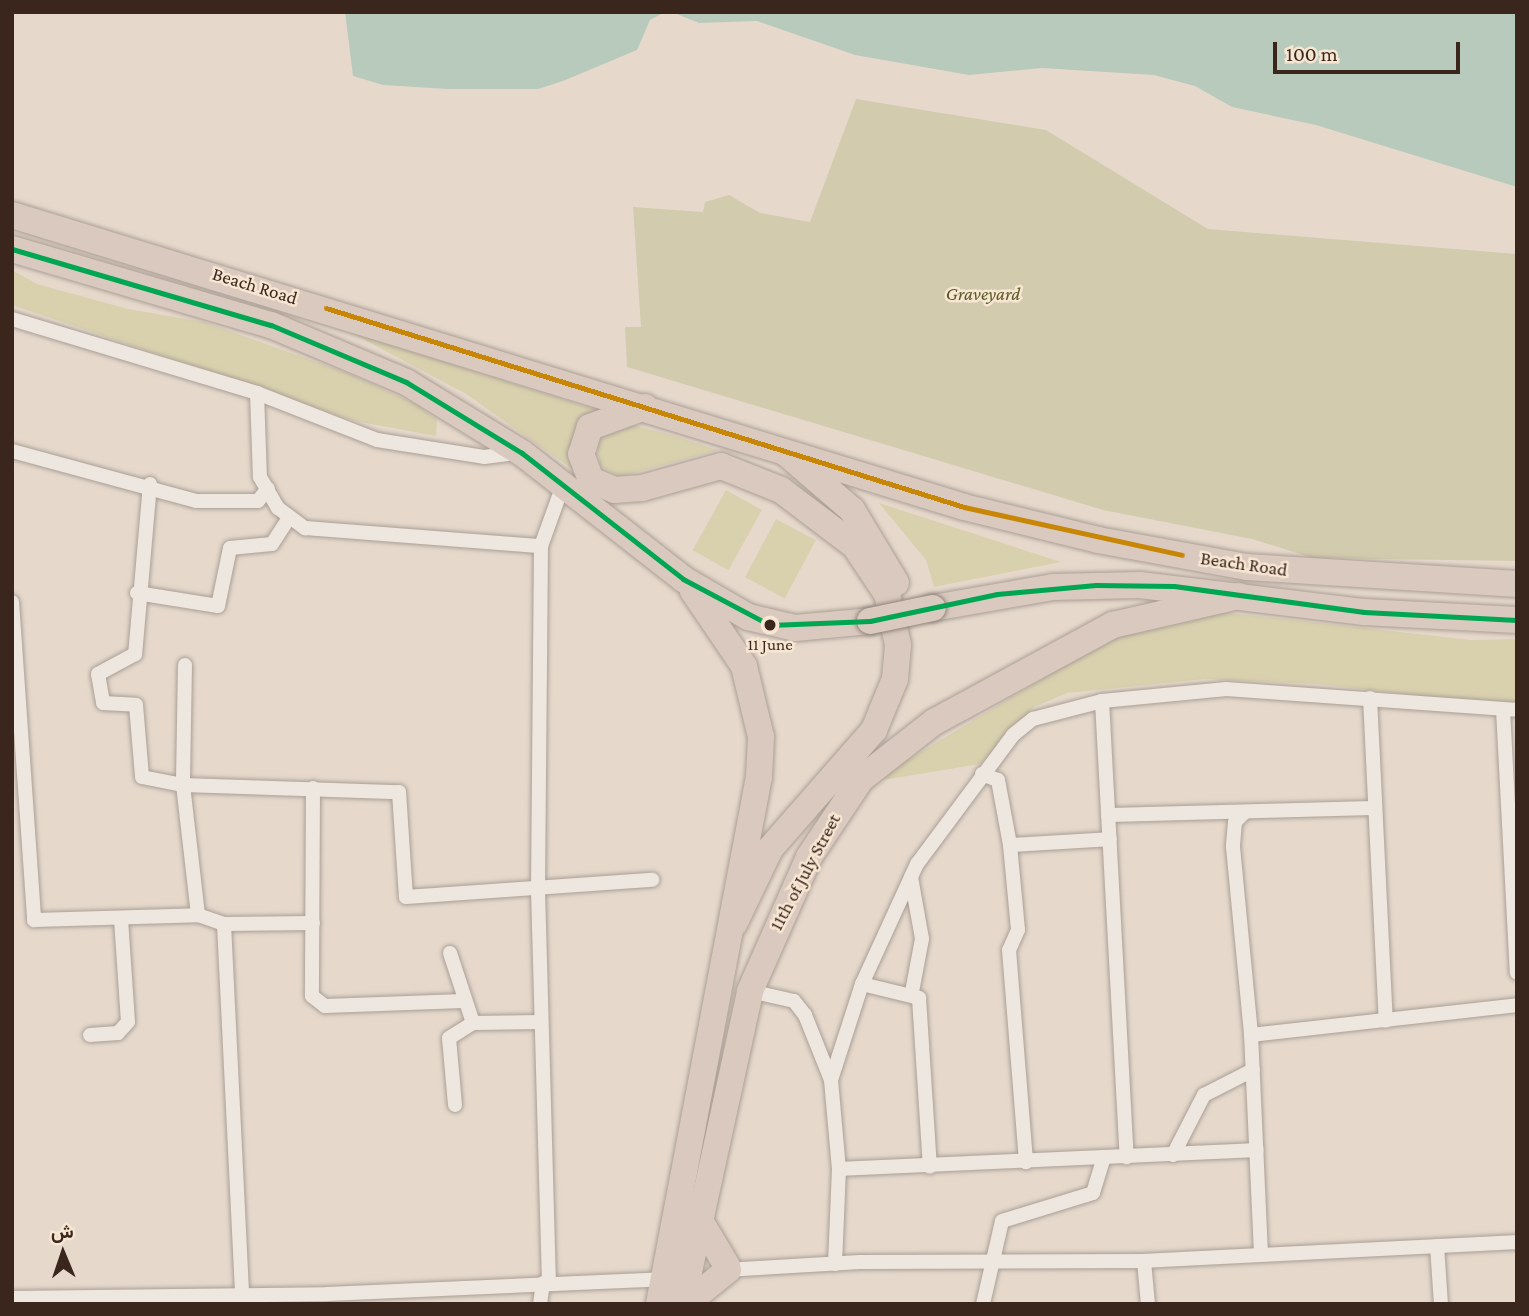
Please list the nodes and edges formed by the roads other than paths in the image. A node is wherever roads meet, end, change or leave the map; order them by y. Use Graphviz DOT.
graph roads {
  1 [pos="12,215"];
  2 [pos="12,249"];
  3 [pos="12,319"];
  4 [pos="257,393"];
  5 [pos="646,406"];
  6 [pos="773,443"];
  7 [pos="12,452"];
  8 [pos="522,453"];
  9 [pos="150,484"];
  10 [pos="268,488"];
  11 [pos="562,488"];
  12 [pos="289,518"];
  13 [pos="541,546"];
  14 [pos="683,579"];
  15 [pos="1517,584"];
  16 [pos="137,593"];
  17 [pos="1239,596"];
  18 [pos="12,602"];
  19 [pos="1517,620"];
  20 [pos="185,666"];
  21 [pos="1370,698"];
  22 [pos="1102,701"];
  23 [pos="1510,710"];
  24 [pos="982,774"];
  25 [pos="861,779"];
  26 [pos="183,785"];
  27 [pos="313,788"];
  28 [pos="1375,808"];
  29 [pos="1245,812"];
  30 [pos="1108,816"];
  31 [pos="1110,839"];
  32 [pos="1010,845"];
  33 [pos="911,877"];
  34 [pos="652,880"];
  35 [pos="538,890"];
  36 [pos="198,915"];
  37 [pos="121,919"];
  38 [pos="313,923"];
  39 [pos="224,924"];
  40 [pos="734,924"];
  41 [pos="450,953"];
  42 [pos="1517,973"];
  43 [pos="862,984"];
  44 [pos="750,991"];
  45 [pos="912,992"];
  46 [pos="463,1001"];
  47 [pos="1517,1005"];
  48 [pos="1386,1021"];
  49 [pos="541,1022"];
  50 [pos="473,1023"];
  51 [pos="90,1035"];
  52 [pos="1251,1035"];
  53 [pos="1254,1070"];
  54 [pos="831,1080"];
  55 [pos="455,1105"];
  56 [pos="1257,1150"];
  57 [pos="1173,1155"];
  58 [pos="1127,1157"];
  59 [pos="1104,1158"];
  60 [pos="1026,1162"];
  61 [pos="930,1167"];
  62 [pos="839,1168"];
  63 [pos="699,1219"];
  64 [pos="1517,1242"];
  65 [pos="1437,1245"];
  66 [pos="1261,1254"];
  67 [pos="691,1260"];
  68 [pos="1144,1261"];
  69 [pos="995,1263"];
  70 [pos="835,1264"];
  71 [pos="729,1268"];
  72 [pos="546,1283"];
  73 [pos="661,1291"];
  74 [pos="242,1294"];
  75 [pos="12,1298"];
  76 [pos="540,1304"];
  77 [pos="684,1304"];
  78 [pos="983,1304"];
  79 [pos="1148,1304"];
  80 [pos="1441,1304"];
  1 -- 5 [label="highway, Beach Road"];
  2 -- 8 [label="highway, Beach Road"];
  3 -- 4 [label="street"];
  4 -- 8 [label="street"];
  4 -- 10 [label="street"];
  5 -- 6 [label="highway, Beach Road"];
  5 -- 40 [label="highway"];
  6 -- 15 [label="highway, Beach Road"];
  6 -- 25 [label="highway"];
  7 -- 9 [label="street"];
  8 -- 11 [label="highway, Beach Road"];
  9 -- 10 [label="street"];
  9 -- 16 [label="street"];
  10 -- 12 [label="street"];
  11 -- 13 [label="street"];
  11 -- 14 [label="highway, Beach Road"];
  12 -- 13 [label="street"];
  12 -- 16 [label="street"];
  13 -- 35 [label="street"];
  14 -- 17 [label="highway, Beach Road, bridge"];
  14 -- 40 [label="highway"];
  16 -- 26 [label="street"];
  17 -- 19 [label="highway, Beach Road"];
  17 -- 25 [label="highway, 11th of July Street"];
  18 -- 37 [label="street"];
  20 -- 26 [label="street"];
  21 -- 22 [label="street"];
  21 -- 23 [label="street"];
  21 -- 28 [label="street"];
  22 -- 24 [label="street"];
  22 -- 30 [label="street"];
  23 -- 42 [label="street"];
  24 -- 32 [label="street"];
  24 -- 33 [label="street"];
  25 -- 44 [label="highway, 11th of July Street"];
  26 -- 27 [label="street"];
  26 -- 36 [label="street"];
  27 -- 35 [label="street"];
  27 -- 38 [label="street"];
  28 -- 29 [label="street"];
  28 -- 48 [label="street"];
  29 -- 30 [label="street"];
  29 -- 52 [label="street"];
  30 -- 31 [label="street"];
  31 -- 32 [label="street"];
  31 -- 58 [label="street"];
  32 -- 60 [label="street"];
  33 -- 43 [label="street"];
  33 -- 45 [label="street"];
  34 -- 35 [label="street"];
  35 -- 49 [label="street"];
  36 -- 37 [label="street"];
  36 -- 39 [label="street"];
  37 -- 51 [label="street"];
  38 -- 39 [label="street"];
  38 -- 46 [label="street"];
  39 -- 74 [label="street"];
  40 -- 73 [label="highway"];
  41 -- 46 [label="street"];
  43 -- 45 [label="street"];
  43 -- 54 [label="street"];
  44 -- 54 [label="street"];
  44 -- 63 [label="highway, 11th of July Street"];
  45 -- 61 [label="street"];
  46 -- 50 [label="street"];
  47 -- 48 [label="street"];
  48 -- 52 [label="street"];
  49 -- 50 [label="street"];
  49 -- 72 [label="street"];
  50 -- 55 [label="street"];
  52 -- 53 [label="street"];
  53 -- 56 [label="street"];
  53 -- 57 [label="street"];
  54 -- 62 [label="street"];
  56 -- 57 [label="street"];
  56 -- 66 [label="street"];
  57 -- 58 [label="street"];
  58 -- 59 [label="street"];
  59 -- 60 [label="street"];
  59 -- 69 [label="street"];
  60 -- 61 [label="street"];
  61 -- 62 [label="street"];
  62 -- 70 [label="street"];
  63 -- 67 [label="highway, 11th of July Street"];
  63 -- 71 [label="highway"];
  64 -- 65 [label="street"];
  65 -- 66 [label="street"];
  65 -- 80 [label="street"];
  66 -- 68 [label="street"];
  67 -- 71 [label="street"];
  67 -- 77 [label="highway, 11th of July Street"];
  68 -- 69 [label="street"];
  68 -- 79 [label="street"];
  69 -- 70 [label="street"];
  69 -- 78 [label="street"];
  70 -- 71 [label="street"];
  71 -- 77 [label="highway"];
  72 -- 73 [label="street"];
  72 -- 74 [label="street"];
  72 -- 76 [label="street"];
  74 -- 75 [label="street"];
}
